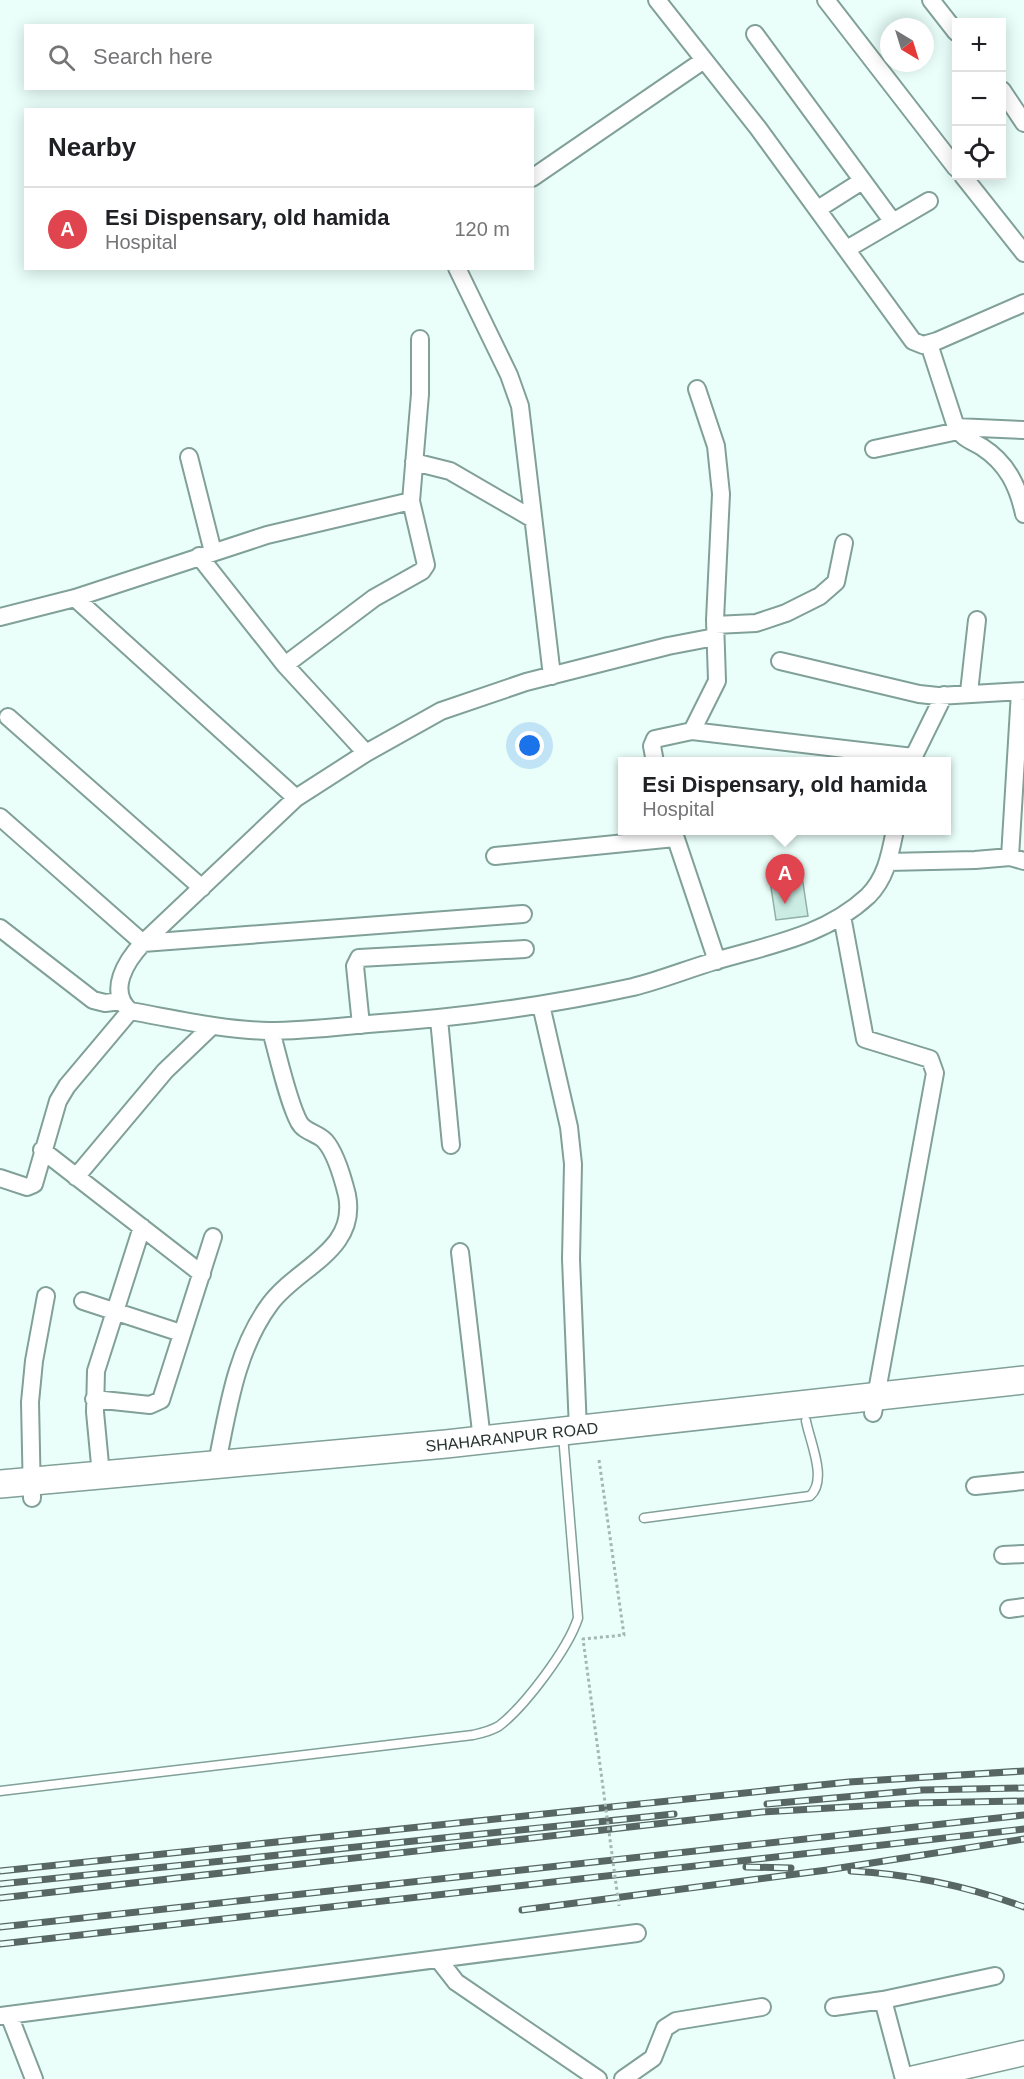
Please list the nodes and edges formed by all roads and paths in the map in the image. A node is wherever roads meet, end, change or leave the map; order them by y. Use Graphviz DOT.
graph roads {
  1 [pos="657,0"];
  2 [pos="826,0"];
  3 [pos="931,0"];
  4 [pos="952,26"];
  5 [pos="755,34"];
  6 [pos="705,60"];
  7 [pos="1006,96"];
  8 [pos="1024,123"];
  9 [pos="952,162"];
  10 [pos="534,177"];
  11 [pos="966,180"];
  12 [pos="862,181"];
  13 [pos="929,201"];
  14 [pos="818,209"];
  15 [pos="893,222"];
  16 [pos="847,249"];
  17 [pos="1024,254"];
  18 [pos="458,270"];
  19 [pos="1024,303"];
  20 [pos="420,339"];
  21 [pos="929,344"];
  22 [pos="697,389"];
  23 [pos="957,429"];
  24 [pos="1024,430"];
  25 [pos="874,449"];
  26 [pos="189,457"];
  27 [pos="414,462"];
  28 [pos="411,501"];
  29 [pos="1024,514"];
  30 [pos="533,519"];
  31 [pos="844,543"];
  32 [pos="206,554"];
  33 [pos="75,598"];
  34 [pos="0,617"];
  35 [pos="977,620"];
  36 [pos="715,631"];
  37 [pos="780,661"];
  38 [pos="285,665"];
  39 [pos="552,676"];
  40 [pos="969,692"];
  41 [pos="1022,692"];
  42 [pos="944,695"];
  43 [pos="8,717"];
  44 [pos="692,731"];
  45 [pos="366,753"];
  46 [pos="654,757"];
  47 [pos="896,757"];
  48 [pos="913,757"];
  49 [pos="296,798"];
  50 [pos="0,817"];
  51 [pos="666,835"];
  52 [pos="674,835"];
  53 [pos="894,835"];
  54 [pos="495,856"];
  55 [pos="1017,859"];
  56 [pos="888,862"];
  57 [pos="202,888"];
  58 [pos="523,914"];
  59 [pos="842,916"];
  60 [pos="0,928"];
  61 [pos="143,943"];
  62 [pos="525,950"];
  63 [pos="717,961"];
  64 [pos="541,1005"];
  65 [pos="126,1006"];
  66 [pos="439,1019"];
  67 [pos="361,1025"];
  68 [pos="213,1026"];
  69 [pos="271,1031"];
  70 [pos="451,1145"];
  71 [pos="42,1150"];
  72 [pos="76,1177"];
  73 [pos="1,1181"];
  74 [pos="142,1227"];
  75 [pos="213,1237"];
  76 [pos="460,1252"];
  77 [pos="202,1274"];
  78 [pos="46,1296"];
  79 [pos="83,1301"];
  80 [pos="115,1311"];
  81 [pos="182,1333"];
  82 [pos="1024,1380"];
  83 [pos="1024,1396"];
  84 [pos="94,1399"];
  85 [pos="875,1405"];
  86 [pos="806,1421"];
  87 [pos="568,1435"];
  88 [pos="482,1440"];
  89 [pos="599,1460"];
  90 [pos="217,1463"];
  91 [pos="101,1475"];
  92 [pos="1024,1481"];
  93 [pos="0,1484"];
  94 [pos="975,1486"];
  95 [pos="32,1490"];
  96 [pos="0,1501"];
  97 [pos="644,1518"];
  98 [pos="1024,1554"];
  99 [pos="1004,1555"];
  100 [pos="0,1791"];
  101 [pos="619,1906"];
  102 [pos="637,1933"];
  103 [pos="438,1959"];
  104 [pos="994,1976"];
  105 [pos="883,2000"];
  106 [pos="762,2007"];
  107 [pos="834,2007"];
  108 [pos="4,2016"];
  109 [pos="1024,2053"];
  110 [pos="34,2079"];
  111 [pos="598,2079"];
  112 [pos="623,2079"];
  113 [pos="904,2079"];
  114 [pos="910,2079"];
  1 -- 6 [label="street"];
  2 -- 9 [label="street"];
  3 -- 4 [label="street"];
  5 -- 12 [label="street"];
  6 -- 10 [label="street"];
  6 -- 14 [label="street"];
  7 -- 8 [label="street"];
  11 -- 17 [label="street"];
  12 -- 14 [label="street"];
  12 -- 15 [label="street"];
  13 -- 15 [label="street"];
  14 -- 16 [label="street"];
  15 -- 16 [label="street"];
  16 -- 21 [label="street"];
  18 -- 30 [label="street"];
  19 -- 21 [label="street"];
  20 -- 27 [label="street"];
  21 -- 23 [label="street"];
  22 -- 36 [label="street"];
  23 -- 24 [label="street"];
  23 -- 25 [label="street"];
  23 -- 29 [label="street"];
  26 -- 32 [label="street"];
  27 -- 28 [label="street"];
  27 -- 30 [label="street"];
  28 -- 32 [label="street"];
  28 -- 38 [label="street"];
  30 -- 39 [label="street"];
  31 -- 36 [label="street"];
  32 -- 33 [label="street"];
  32 -- 38 [label="street"];
  33 -- 34 [label="street"];
  33 -- 49 [label="street"];
  35 -- 40 [label="street"];
  36 -- 39 [label="street"];
  36 -- 44 [label="street"];
  37 -- 42 [label="street"];
  38 -- 45 [label="street"];
  39 -- 45 [label="street"];
  40 -- 41 [label="street"];
  40 -- 42 [label="street"];
  41 -- 55 [label="street"];
  42 -- 48 [label="street"];
  43 -- 57 [label="street"];
  44 -- 46 [label="street"];
  44 -- 47 [label="street"];
  45 -- 49 [label="street"];
  49 -- 57 [label="street"];
  50 -- 61 [label="street"];
  51 -- 54 [label="street"];
  52 -- 63 [label="street"];
  53 -- 56 [label="street"];
  55 -- 56 [label="street"];
  56 -- 59 [label="street"];
  57 -- 61 [label="street"];
  58 -- 61 [label="street"];
  59 -- 63 [label="street"];
  59 -- 85 [label="street"];
  60 -- 65 [label="street"];
  61 -- 65 [label="street"];
  62 -- 67 [label="street"];
  63 -- 64 [label="street"];
  64 -- 66 [label="street"];
  64 -- 87 [label="street"];
  65 -- 68 [label="street"];
  65 -- 71 [label="street"];
  66 -- 67 [label="street"];
  66 -- 70 [label="street"];
  67 -- 69 [label="street"];
  68 -- 69 [label="street"];
  68 -- 72 [label="street"];
  69 -- 90 [label="street"];
  71 -- 72 [label="street"];
  71 -- 73 [label="street"];
  72 -- 74 [label="street"];
  74 -- 77 [label="street"];
  74 -- 80 [label="street"];
  75 -- 77 [label="street"];
  76 -- 88 [label="street"];
  77 -- 81 [label="street"];
  78 -- 95 [label="street"];
  79 -- 80 [label="street"];
  80 -- 81 [label="street"];
  80 -- 84 [label="street"];
  81 -- 84 [label="street"];
  82 -- 85 [label="main road, SHAHARANPUR ROAD"];
  83 -- 85 [label="main road, SHAHARANPUR ROAD"];
  84 -- 91 [label="street"];
  85 -- 86 [label="main road, SHAHARANPUR ROAD"];
  85 -- 87 [label="main road, SHAHARANPUR ROAD"];
  86 -- 87 [label="main road, SHAHARANPUR ROAD"];
  86 -- 97 [label="lane"];
  87 -- 88 [label="main road, SHAHARANPUR ROAD"];
  87 -- 95 [label="main road, SHAHARANPUR ROAD"];
  87 -- 100 [label="lane"];
  88 -- 90 [label="main road, SHAHARANPUR ROAD"];
  89 -- 101 [label="path, bridge"];
  90 -- 91 [label="main road, SHAHARANPUR ROAD"];
  91 -- 95 [label="main road, SHAHARANPUR ROAD"];
  92 -- 94 [label="street"];
  93 -- 95 [label="main road, SHAHARANPUR ROAD"];
  95 -- 96 [label="main road, SHAHARANPUR ROAD"];
  98 -- 99 [label="street"];
  102 -- 103 [label="street"];
  103 -- 108 [label="street"];
  103 -- 111 [label="street"];
  104 -- 105 [label="street"];
  105 -- 107 [label="street"];
  105 -- 113 [label="street"];
  106 -- 112 [label="street"];
  108 -- 110 [label="street"];
  109 -- 114 [label="main road"];
}
